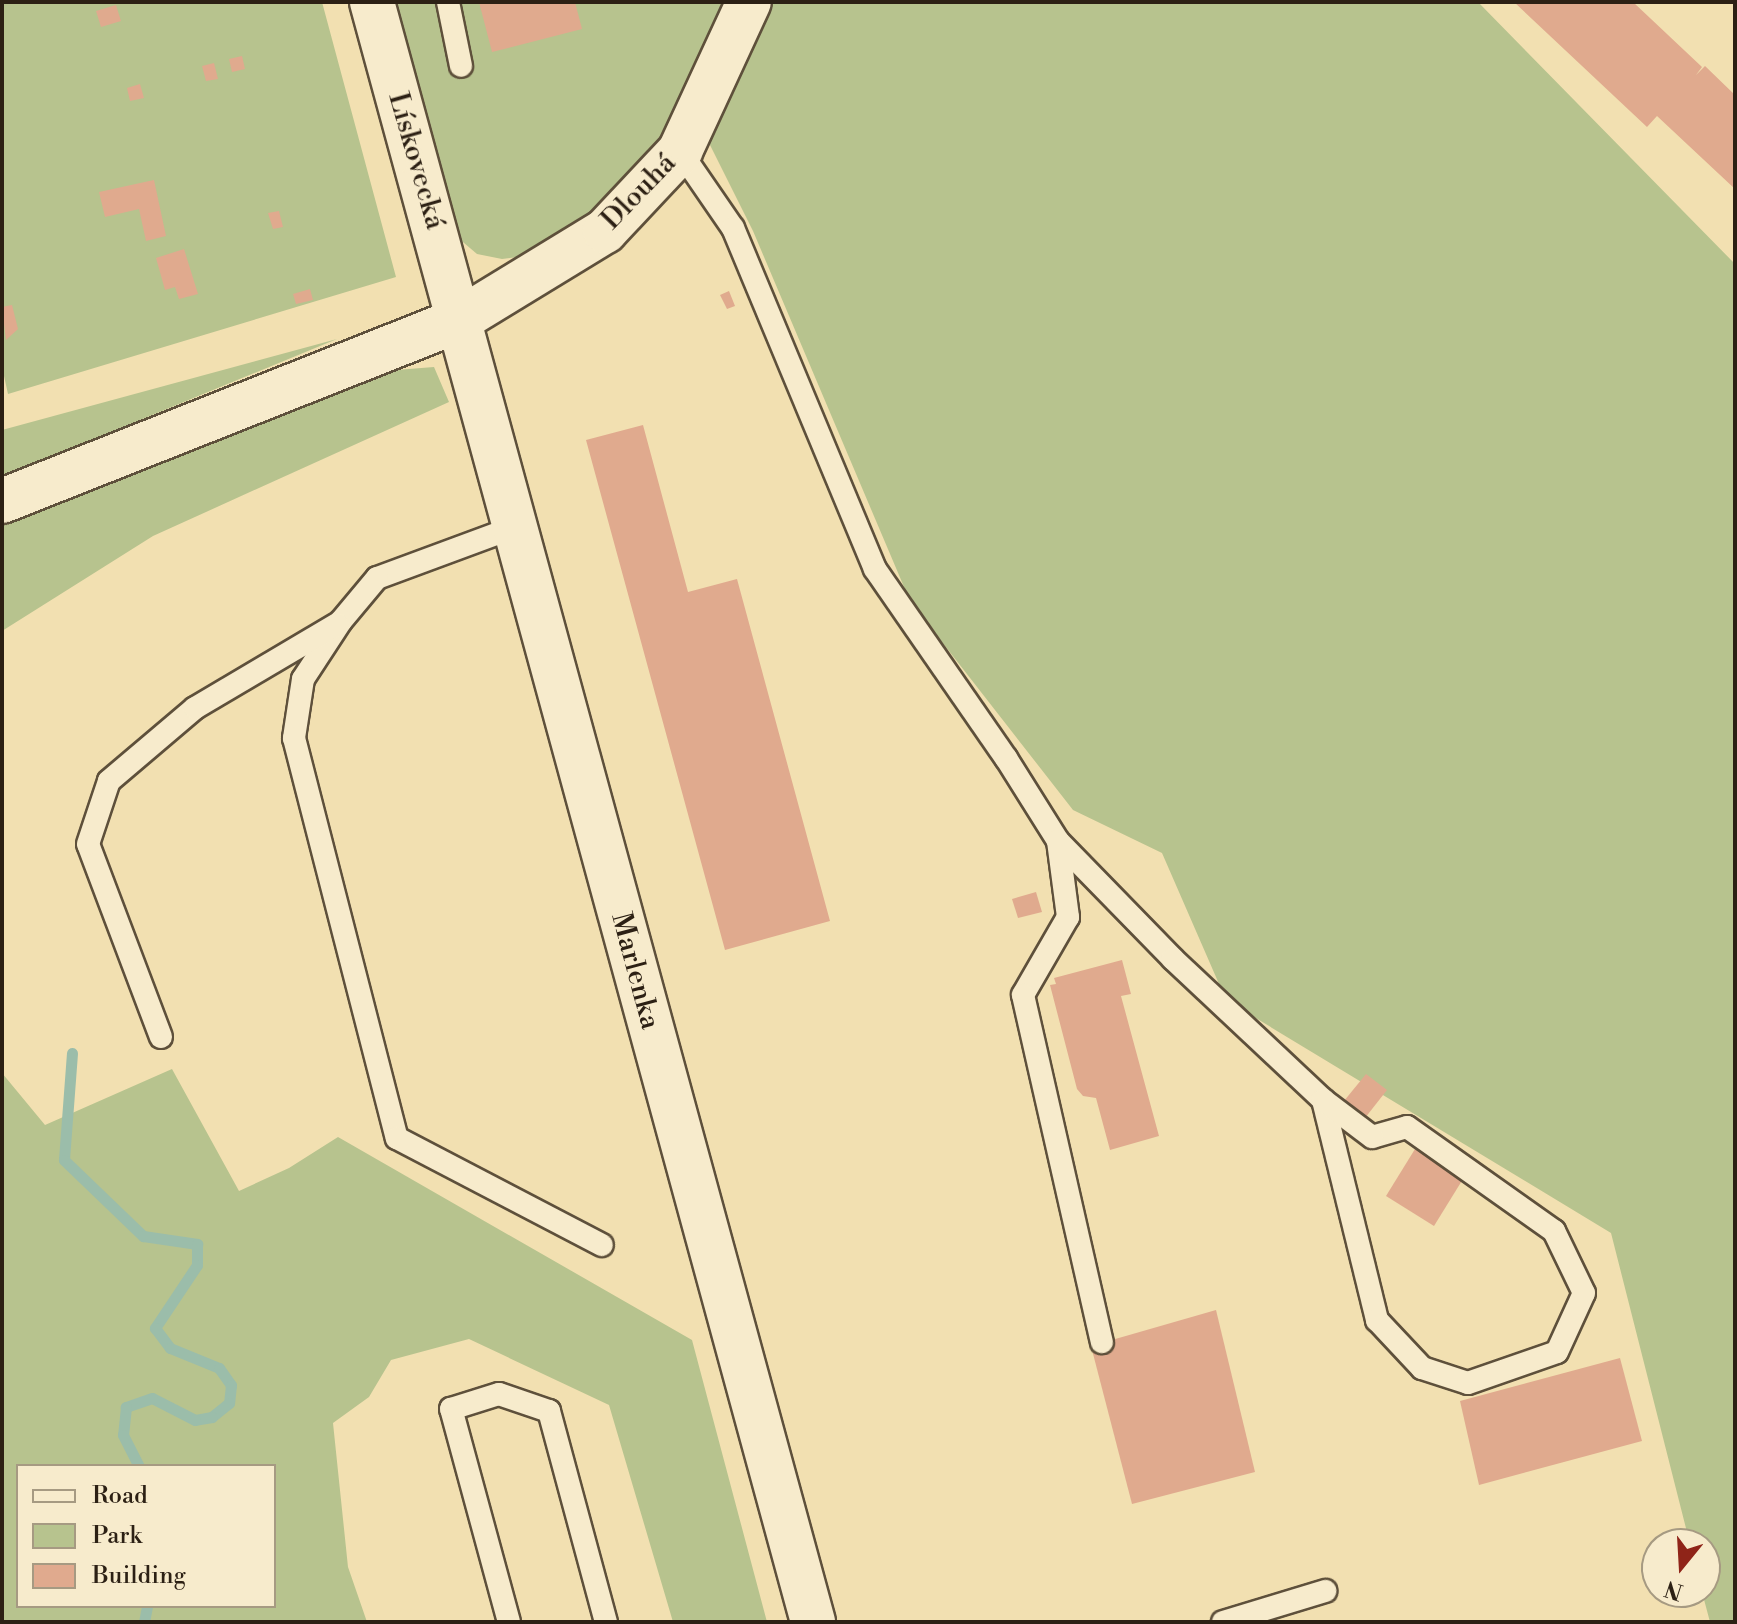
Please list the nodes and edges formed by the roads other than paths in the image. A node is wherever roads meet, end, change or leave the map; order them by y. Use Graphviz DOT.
graph roads {
  1 [pos="372,2"];
  2 [pos="448,2"];
  3 [pos="749,2"];
  4 [pos="461,66"];
  5 [pos="680,151"];
  6 [pos="459,320"];
  7 [pos="2,501"];
  8 [pos="515,527"];
  9 [pos="341,621"];
  10 [pos="1058,841"];
  11 [pos="161,1037"];
  12 [pos="1323,1100"];
  13 [pos="602,1245"];
  14 [pos="1102,1342"];
  15 [pos="1325,1591"];
  16 [pos="509,1622"];
  17 [pos="606,1622"];
  18 [pos="813,1622"];
  19 [pos="1223,1622"];
  1 -- 6 [label="main road, Lískovecká"];
  2 -- 4 [label="lane"];
  3 -- 5 [label="main road, Dlouhá"];
  5 -- 6 [label="main road, Dlouhá"];
  5 -- 10 [label="lane"];
  6 -- 7 [label="main road, Dlouhá"];
  6 -- 8 [label="main road, Marlenka"];
  8 -- 9 [label="lane"];
  8 -- 18 [label="main road, Marlenka"];
  9 -- 11 [label="lane"];
  9 -- 13 [label="lane"];
  10 -- 12 [label="lane"];
  10 -- 14 [label="lane"];
  12 -- 12 [label="lane"];
  15 -- 19 [label="lane"];
  16 -- 17 [label="lane"];
}
